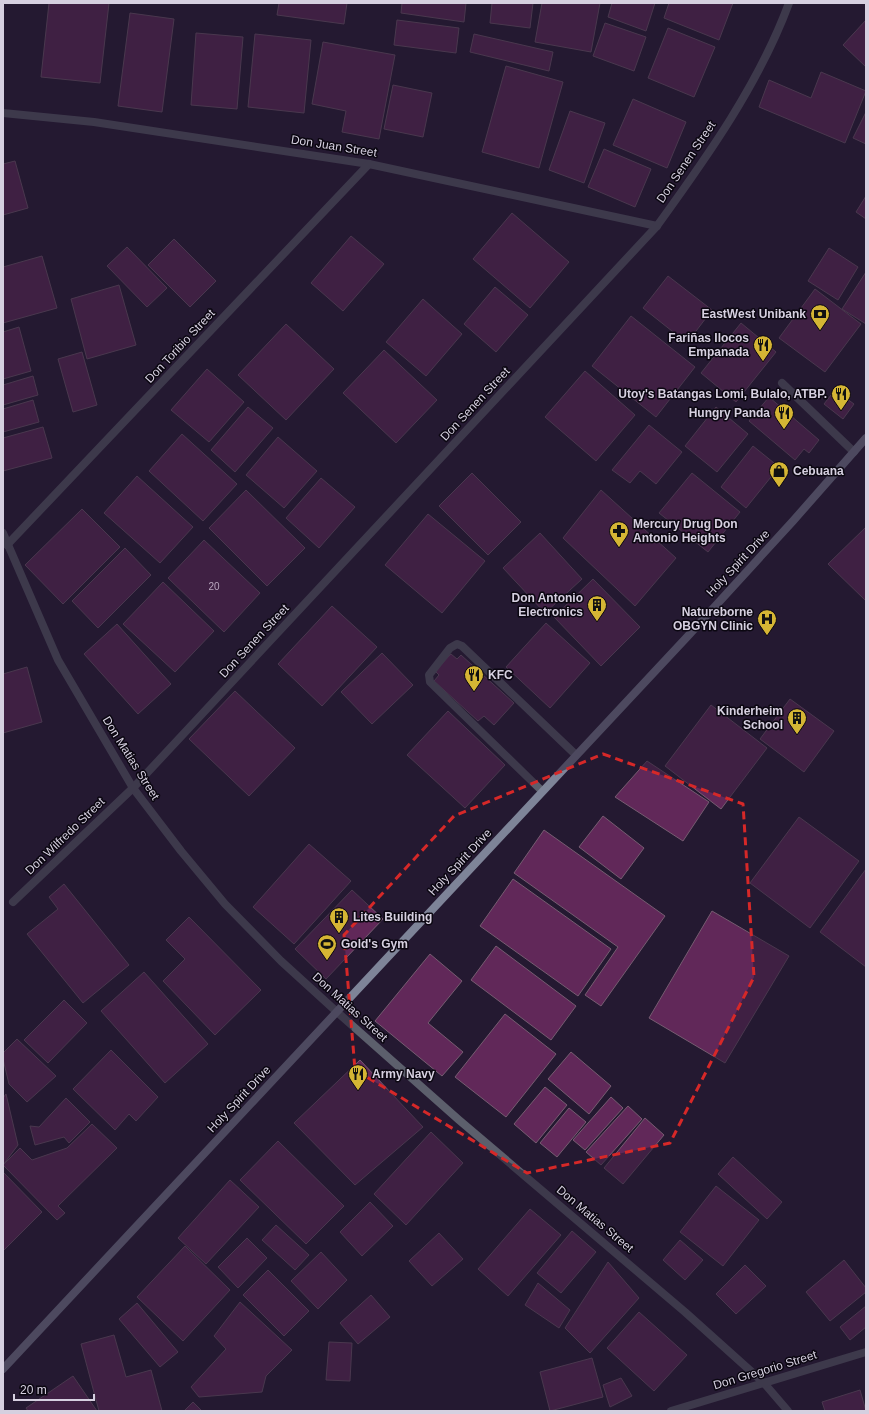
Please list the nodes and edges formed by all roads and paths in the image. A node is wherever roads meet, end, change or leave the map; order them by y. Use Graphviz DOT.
graph roads {
  1 [pos="788,3"];
  2 [pos="3,113"];
  3 [pos="369,164"];
  4 [pos="657,226"];
  5 [pos="782,383"];
  6 [pos="866,438"];
  7 [pos="854,452"];
  8 [pos="3,533"];
  9 [pos="7,545"];
  10 [pos="576,755"];
  11 [pos="133,788"];
  12 [pos="542,791"];
  13 [pos="14,902"];
  14 [pos="337,1012"];
  15 [pos="866,1352"];
  16 [pos="3,1369"];
  17 [pos="764,1383"];
  18 [pos="671,1411"];
  19 [pos="788,1411"];
  1 -- 4 [label="street, Don Senen Street"];
  2 -- 3 [label="street, Don Juan Street"];
  3 -- 4 [label="street, Don Juan Street"];
  3 -- 9 [label="street, Don Toribio Street"];
  4 -- 11 [label="street, Don Senen Street"];
  5 -- 7 [label="street"];
  6 -- 7 [label="main road, Holy Spirit Drive"];
  7 -- 10 [label="main road, Holy Spirit Drive"];
  8 -- 9 [label="street, Don Matias Street"];
  9 -- 11 [label="street, Don Matias Street"];
  10 -- 12 [label="main road, Holy Spirit Drive"];
  10 -- 12 [label="street"];
  11 -- 13 [label="street, Don Wilfredo Street"];
  11 -- 14 [label="street, Don Matias Street"];
  12 -- 14 [label="main road, Holy Spirit Drive"];
  14 -- 16 [label="main road, Holy Spirit Drive"];
  14 -- 17 [label="street, Don Matias Street"];
  15 -- 17 [label="street, Don Gregorio Street"];
  17 -- 18 [label="street, Don Gregorio Street"];
  17 -- 19 [label="street, Don Matias Street"];
}
